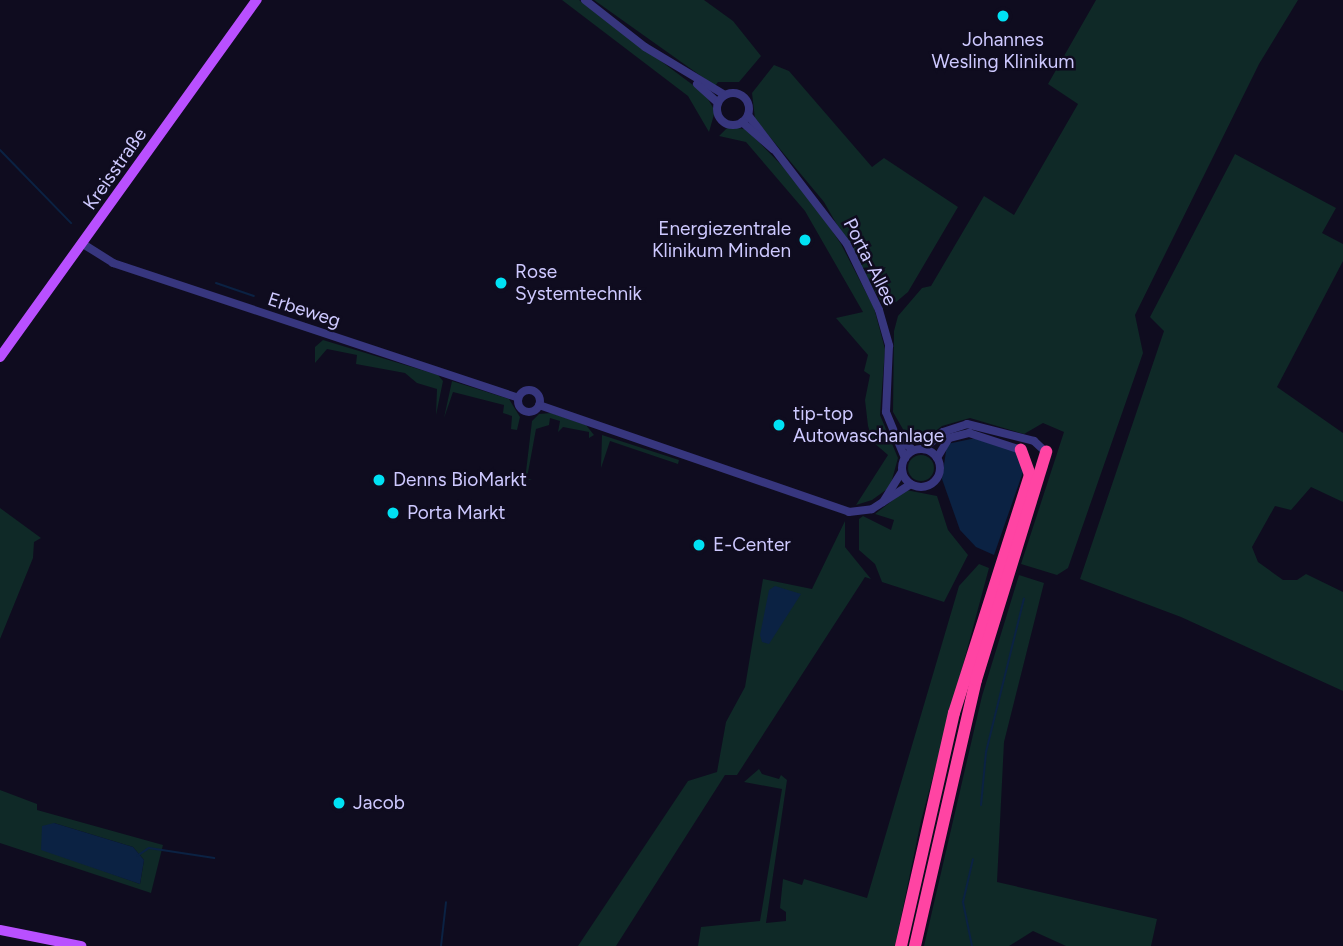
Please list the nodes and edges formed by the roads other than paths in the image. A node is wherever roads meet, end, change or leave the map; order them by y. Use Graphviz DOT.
graph roads {
  1 [pos="257,0"];
  2 [pos="585,0"];
  3 [pos="684,73"];
  4 [pos="725,95"];
  5 [pos="718,103"];
  6 [pos="748,115"];
  7 [pos="742,122"];
  8 [pos="788,162"];
  9 [pos="83,244"];
  10 [pos="0,357"];
  11 [pos="518,398"];
  12 [pos="539,405"];
  13 [pos="892,431"];
  14 [pos="924,449"];
  15 [pos="913,450"];
  16 [pos="1021,450"];
  17 [pos="1046,452"];
  18 [pos="905,458"];
  19 [pos="937,458"];
  20 [pos="902,472"];
  21 [pos="911,484"];
  22 [pos="883,503"];
  23 [pos="1008,555"];
  24 [pos="1002,574"];
  25 [pos="0,930"];
  26 [pos="81,946"];
  27 [pos="901,946"];
  28 [pos="915,946"];
  1 -- 9 [label="main road, Kreisstraße"];
  2 -- 3 [label="street"];
  3 -- 4 [label="street"];
  3 -- 5 [label="street"];
  4 -- 5 [label="street"];
  4 -- 6 [label="street"];
  5 -- 7 [label="street"];
  6 -- 7 [label="street"];
  6 -- 8 [label="street, Porta-Allee"];
  7 -- 8 [label="street, Porta-Allee"];
  8 -- 13 [label="street, Porta-Allee"];
  9 -- 10 [label="main road, Kreisstraße"];
  9 -- 11 [label="street, Erbeweg"];
  11 -- 12 [label="street"];
  11 -- 12 [label="street"];
  12 -- 22 [label="street"];
  13 -- 15 [label="street"];
  13 -- 18 [label="street, Porta-Allee"];
  14 -- 15 [label="street"];
  14 -- 17 [label="street"];
  14 -- 19 [label="street"];
  15 -- 18 [label="street"];
  16 -- 19 [label="street"];
  16 -- 23 [label="highway"];
  17 -- 23 [label="highway"];
  18 -- 20 [label="street"];
  19 -- 21 [label="street"];
  20 -- 21 [label="street"];
  20 -- 22 [label="street"];
  21 -- 22 [label="street"];
  23 -- 24 [label="highway"];
  24 -- 27 [label="highway"];
  24 -- 28 [label="highway"];
  25 -- 26 [label="main road"];
}
